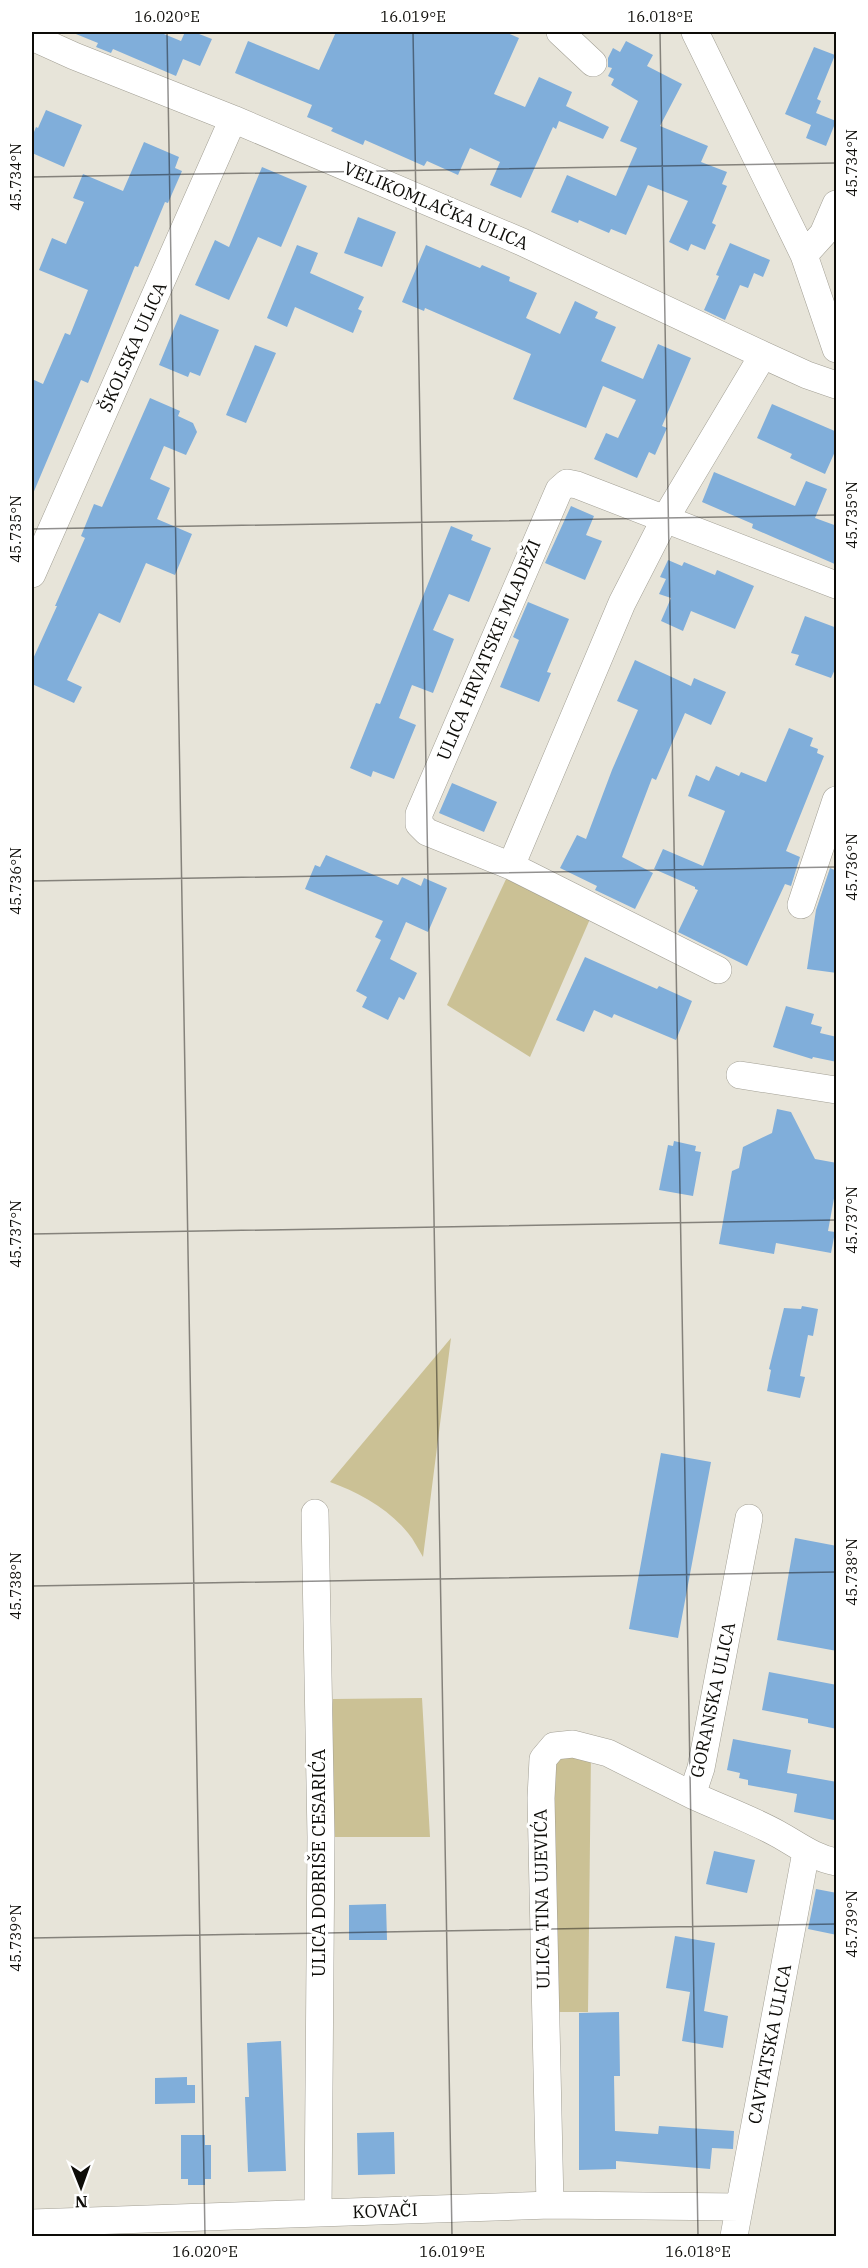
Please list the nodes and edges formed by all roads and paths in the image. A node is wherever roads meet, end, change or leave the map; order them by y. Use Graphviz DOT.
graph roads {
  1 [pos="560,32"];
  2 [pos="695,32"];
  3 [pos="32,37"];
  4 [pos="593,63"];
  5 [pos="233,119"];
  6 [pos="837,204"];
  7 [pos="804,255"];
  8 [pos="837,349"];
  9 [pos="762,355"];
  10 [pos="837,385"];
  11 [pos="665,519"];
  12 [pos="32,574"];
  13 [pos="837,585"];
  14 [pos="837,800"];
  15 [pos="511,866"];
  16 [pos="801,905"];
  17 [pos="718,970"];
  18 [pos="740,1076"];
  19 [pos="837,1090"];
  20 [pos="315,1513"];
  21 [pos="749,1518"];
  22 [pos="692,1795"];
  23 [pos="806,1852"];
  24 [pos="837,1862"];
  25 [pos="550,2205"];
  26 [pos="739,2207"];
  27 [pos="318,2213"];
  28 [pos="32,2223"];
  29 [pos="734,2236"];
  1 -- 4 [label="street"];
  2 -- 7 [label="street"];
  3 -- 5 [label="street, VELIKOMLAČKA ULICA"];
  5 -- 9 [label="street, VELIKOMLAČKA ULICA"];
  5 -- 12 [label="street, ŠKOLSKA ULICA"];
  6 -- 7 [label="street"];
  7 -- 8 [label="street"];
  9 -- 10 [label="street, VELIKOMLAČKA ULICA"];
  9 -- 11 [label="street"];
  11 -- 13 [label="street, ULICA HRVATSKE MLADEŽI"];
  11 -- 15 [label="street"];
  11 -- 15 [label="street, ULICA HRVATSKE MLADEŽI"];
  14 -- 16 [label="street"];
  15 -- 17 [label="street, ULICA HRVATSKE MLADEŽI"];
  18 -- 19 [label="street"];
  20 -- 27 [label="street, ULICA DOBRIŠE CESARIĆA"];
  21 -- 22 [label="street, GORANSKA ULICA"];
  22 -- 23 [label="street, GORANSKA ULICA"];
  22 -- 25 [label="street, ULICA TINA UJEVIĆA"];
  23 -- 24 [label="street, GORANSKA ULICA"];
  23 -- 26 [label="street, CAVTATSKA ULICA"];
  25 -- 26 [label="street, KOVAČI"];
  25 -- 27 [label="street, KOVAČI"];
  26 -- 29 [label="street, CAVTATSKA ULICA"];
  27 -- 28 [label="street, KOVAČI"];
}
